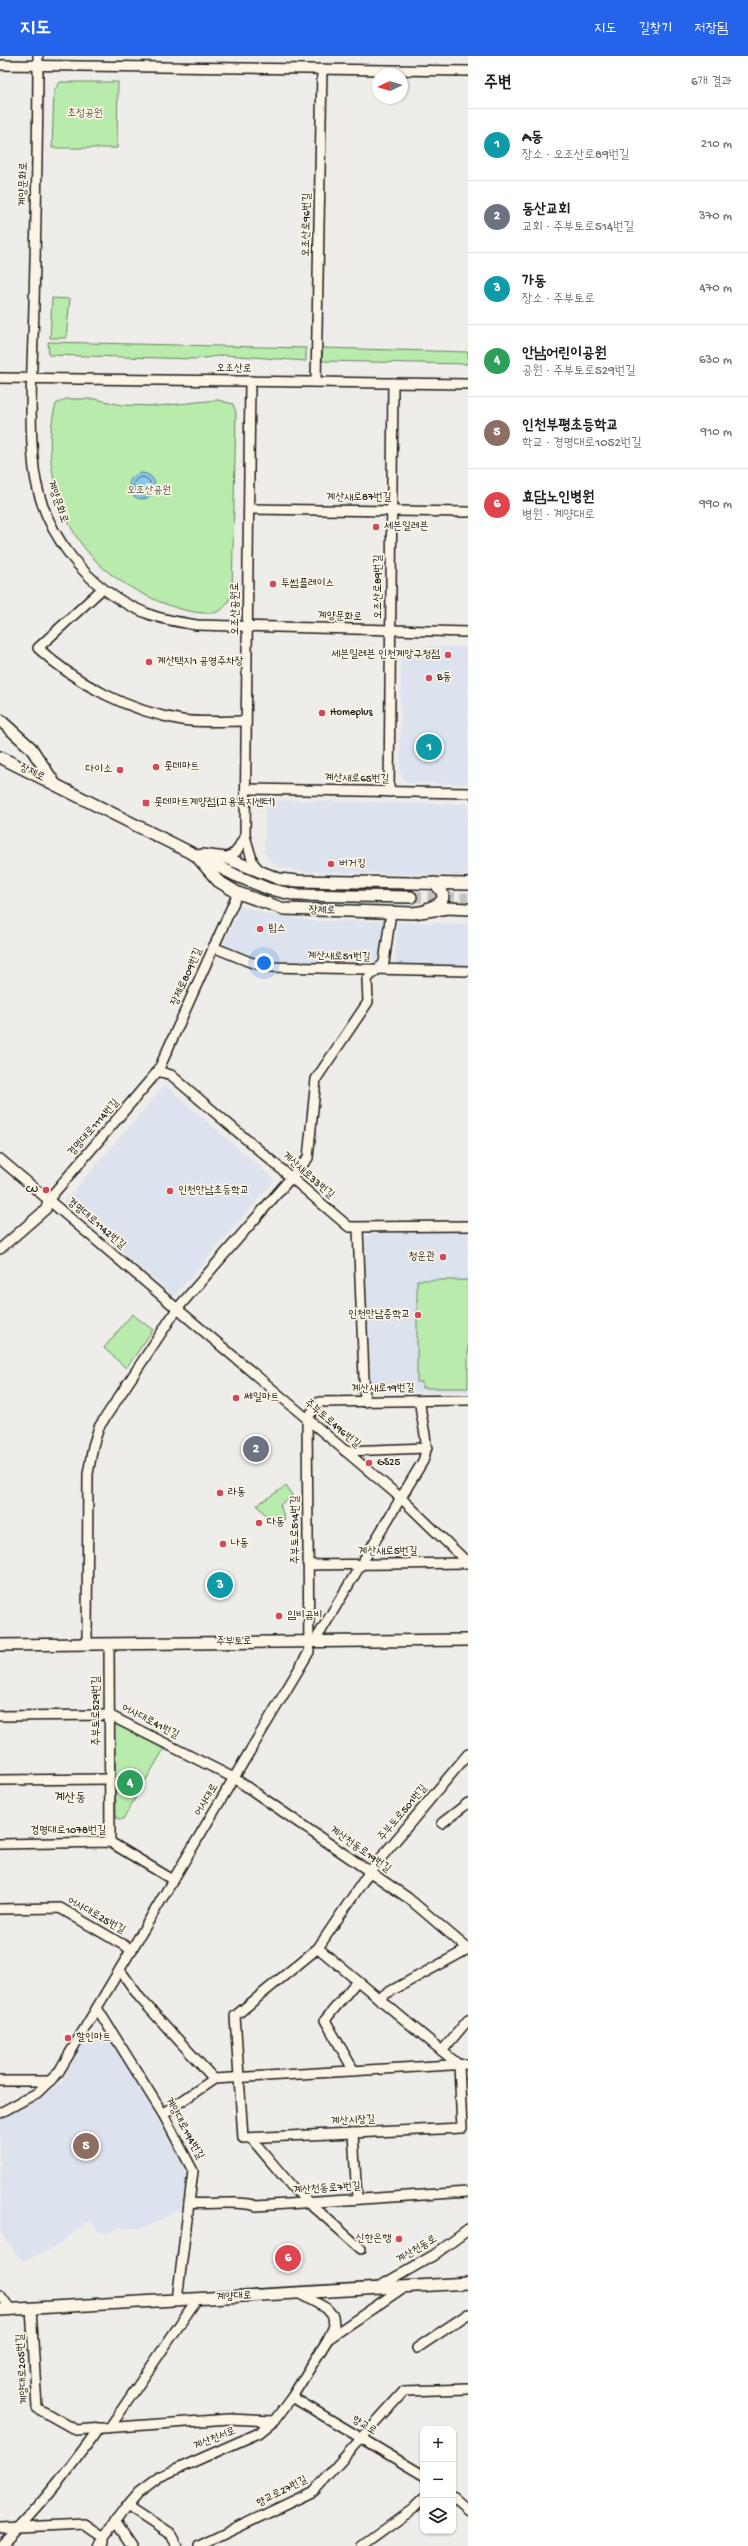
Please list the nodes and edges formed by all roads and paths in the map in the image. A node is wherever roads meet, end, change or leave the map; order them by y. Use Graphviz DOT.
graph roads {
  1 [pos="38,61"];
  2 [pos="0,65"];
  3 [pos="322,69"];
  4 [pos="468,71"];
  5 [pos="0,378"];
  6 [pos="33,378"];
  7 [pos="250,381"];
  8 [pos="316,382"];
  9 [pos="393,383"];
  10 [pos="468,384"];
  11 [pos="249,509"];
  12 [pos="392,510"];
  13 [pos="468,512"];
  14 [pos="102,589"];
  15 [pos="248,627"];
  16 [pos="391,631"];
  17 [pos="468,632"];
  18 [pos="0,720"];
  19 [pos="246,721"];
  20 [pos="0,756"];
  21 [pos="56,784"];
  22 [pos="246,789"];
  23 [pos="389,792"];
  24 [pos="468,793"];
  25 [pos="245,836"];
  26 [pos="193,854"];
  27 [pos="226,858"];
  28 [pos="261,872"];
  29 [pos="434,883"];
  30 [pos="468,884"];
  31 [pos="238,893"];
  32 [pos="411,897"];
  33 [pos="468,909"];
  34 [pos="391,912"];
  35 [pos="413,913"];
  36 [pos="214,947"];
  37 [pos="376,970"];
  38 [pos="468,971"];
  39 [pos="158,1071"];
  40 [pos="0,1159"];
  41 [pos="292,1177"];
  42 [pos="48,1200"];
  43 [pos="468,1226"];
  44 [pos="358,1229"];
  45 [pos="0,1249"];
  46 [pos="177,1308"];
  47 [pos="468,1400"];
  48 [pos="420,1401"];
  49 [pos="365,1402"];
  50 [pos="307,1419"];
  51 [pos="427,1448"];
  52 [pos="345,1451"];
  53 [pos="401,1498"];
  54 [pos="468,1563"];
  55 [pos="362,1564"];
  56 [pos="308,1565"];
  57 [pos="468,1640"];
  58 [pos="312,1642"];
  59 [pos="87,1644"];
  60 [pos="109,1644"];
  61 [pos="0,1645"];
  62 [pos="109,1715"];
  63 [pos="0,1716"];
  64 [pos="468,1754"];
  65 [pos="234,1778"];
  66 [pos="110,1779"];
  67 [pos="4,1780"];
  68 [pos="468,1803"];
  69 [pos="442,1823"];
  70 [pos="110,1842"];
  71 [pos="0,1844"];
  72 [pos="370,1871"];
  73 [pos="173,1880"];
  74 [pos="0,1909"];
  75 [pos="318,1948"];
  76 [pos="132,1950"];
  77 [pos="120,1970"];
  78 [pos="357,1980"];
  79 [pos="378,1998"];
  80 [pos="97,2008"];
  81 [pos="468,2020"];
  82 [pos="442,2051"];
  83 [pos="464,2065"];
  84 [pos="354,2071"];
  85 [pos="242,2077"];
  86 [pos="214,2079"];
  87 [pos="0,2081"];
  88 [pos="50,2081"];
  89 [pos="0,2113"];
  90 [pos="163,2114"];
  91 [pos="353,2133"];
  92 [pos="251,2138"];
  93 [pos="468,2192"];
  94 [pos="356,2199"];
  95 [pos="310,2202"];
  96 [pos="189,2203"];
  97 [pos="468,2230"];
  98 [pos="361,2249"];
  99 [pos="468,2283"];
  100 [pos="404,2287"];
  101 [pos="377,2288"];
  102 [pos="298,2293"];
  103 [pos="0,2295"];
  104 [pos="197,2299"];
  105 [pos="177,2300"];
  106 [pos="31,2308"];
  107 [pos="5,2310"];
  108 [pos="468,2314"];
  109 [pos="328,2339"];
  110 [pos="417,2348"];
  111 [pos="468,2389"];
  112 [pos="292,2397"];
  113 [pos="274,2421"];
  114 [pos="110,2427"];
  115 [pos="99,2428"];
  116 [pos="360,2438"];
  117 [pos="420,2473"];
  118 [pos="455,2498"];
  119 [pos="420,2502"];
  120 [pos="127,2506"];
  121 [pos="468,2510"];
  122 [pos="115,2521"];
  123 [pos="0,2528"];
  124 [pos="19,2528"];
  125 [pos="104,2541"];
  126 [pos="0,2546"];
  127 [pos="97,2546"];
  128 [pos="132,2546"];
  129 [pos="178,2546"];
  130 [pos="199,2546"];
  131 [pos="362,2546"];
  1 -- 2 [label="street"];
  1 -- 3 [label="street"];
  1 -- 6 [label="street, 계양문화로"];
  3 -- 4 [label="street"];
  3 -- 8 [label="street, 오조산로96번길"];
  5 -- 6 [label="street, 오조산로"];
  6 -- 7 [label="street, 오조산로"];
  6 -- 14 [label="street, 계양문화로"];
  7 -- 8 [label="street, 오조산로"];
  7 -- 11 [label="street, 오조산공원로"];
  8 -- 9 [label="street, 오조산로"];
  9 -- 10 [label="street, 오조산로"];
  9 -- 12 [label="street, 오조산로89번길"];
  11 -- 12 [label="street, 계산새로87번길"];
  11 -- 15 [label="street, 오조산공원로"];
  12 -- 13 [label="street, 계산새로87번길"];
  12 -- 16 [label="street, 오조산로89번길"];
  14 -- 15 [label="street, 계양문화로"];
  14 -- 19 [label="street"];
  15 -- 16 [label="street, 계양문화로"];
  15 -- 19 [label="street, 오조산공원로"];
  16 -- 17 [label="street, 계양문화로"];
  16 -- 23 [label="street, 오조산로89번길"];
  18 -- 21 [label="main road"];
  19 -- 22 [label="street, 오조산공원로"];
  20 -- 21 [label="main road, 장제로"];
  21 -- 26 [label="main road, 장제로"];
  22 -- 23 [label="street, 계산새로65번길"];
  22 -- 25 [label="street, 오조산공원로"];
  23 -- 24 [label="street, 계산새로65번길"];
  25 -- 27 [label="street"];
  25 -- 28 [label="street"];
  26 -- 27 [label="main road, 장제로"];
  26 -- 31 [label="main road, 장제로"];
  26 -- 32 [label="main road, 장제로"];
  27 -- 28 [label="main road, 장제로"];
  28 -- 29 [label="main road, 장제로"];
  29 -- 30 [label="main road, 장제로"];
  29 -- 35 [label="main road"];
  31 -- 34 [label="main road, 장제로"];
  31 -- 36 [label="street, 장제로809번길"];
  33 -- 35 [label="main road, 장제로"];
  34 -- 35 [label="main road, 장제로"];
  34 -- 37 [label="street"];
  36 -- 37 [label="street, 계산새로51번길"];
  36 -- 39 [label="street, 장제로809번길"];
  37 -- 38 [label="street, 계산새로51번길"];
  37 -- 41 [label="street"];
  39 -- 41 [label="street, 계산새로33번길"];
  39 -- 42 [label="street, 경명대로1114번길"];
  40 -- 42 [label="street, 경명대로1142번길"];
  41 -- 44 [label="street, 계산새로33번길"];
  41 -- 46 [label="street"];
  42 -- 45 [label="street, 경명대로1114번길"];
  42 -- 46 [label="street, 경명대로1142번길"];
  43 -- 44 [label="street, 계산새로33번길"];
  44 -- 49 [label="street"];
  46 -- 50 [label="street, 주부토로496번길"];
  46 -- 59 [label="street"];
  47 -- 48 [label="street, 계산새로19번길"];
  48 -- 49 [label="street, 계산새로19번길"];
  48 -- 51 [label="street"];
  49 -- 50 [label="street, 계산새로19번길"];
  50 -- 52 [label="street, 주부토로496번길"];
  50 -- 56 [label="street, 주부토로514번길"];
  51 -- 52 [label="street"];
  51 -- 53 [label="street"];
  52 -- 53 [label="street, 주부토로496번길"];
  53 -- 54 [label="street, 주부토로496번길"];
  53 -- 55 [label="street"];
  54 -- 55 [label="street, 계산새로5번길"];
  55 -- 56 [label="street, 계산새로5번길"];
  55 -- 58 [label="street"];
  56 -- 58 [label="street, 주부토로514번길"];
  57 -- 58 [label="main road, 주부토로"];
  58 -- 60 [label="main road, 주부토로"];
  58 -- 65 [label="street, 어사대로"];
  59 -- 60 [label="main road, 주부토로"];
  59 -- 61 [label="main road, 주부토로"];
  60 -- 62 [label="street, 주부토로529번길"];
  62 -- 63 [label="street, 어사대로41번길"];
  62 -- 65 [label="street, 어사대로41번길"];
  62 -- 66 [label="street, 주부토로529번길"];
  64 -- 72 [label="street, 주부토로501번길"];
  65 -- 72 [label="street, 계산천동로19번길"];
  65 -- 73 [label="street, 어사대로"];
  66 -- 67 [label="street"];
  66 -- 70 [label="street, 주부토로529번길"];
  68 -- 69 [label="street"];
  70 -- 71 [label="street, 경명대로1078번길"];
  70 -- 73 [label="street, 경명대로1078번길"];
  72 -- 75 [label="street, 주부토로501번길"];
  72 -- 79 [label="street, 계산천동로19번길"];
  73 -- 76 [label="street, 어사대로"];
  74 -- 76 [label="street, 어사대로25번길"];
  75 -- 78 [label="street"];
  75 -- 85 [label="street, 주부토로501번길"];
  76 -- 77 [label="street, 어사대로"];
  77 -- 80 [label="street, 어사대로"];
  77 -- 86 [label="street"];
  78 -- 79 [label="street"];
  78 -- 84 [label="street"];
  79 -- 82 [label="street"];
  80 -- 88 [label="street, 어사대로"];
  80 -- 90 [label="street, 계양대로194번길"];
  81 -- 82 [label="street"];
  82 -- 83 [label="street"];
  83 -- 84 [label="street"];
  83 -- 91 [label="street, 계산시장길"];
  84 -- 85 [label="street"];
  85 -- 86 [label="street"];
  85 -- 92 [label="street"];
  86 -- 90 [label="street"];
  87 -- 88 [label="street"];
  88 -- 89 [label="street, 어사대로"];
  90 -- 96 [label="street, 계양대로194번길"];
  91 -- 92 [label="street, 계산시장길"];
  91 -- 94 [label="street"];
  92 -- 95 [label="street"];
  93 -- 94 [label="street, 계산천동로7번길"];
  94 -- 95 [label="street, 계산천동로7번길"];
  95 -- 96 [label="street, 계산천동로7번길"];
  95 -- 98 [label="street"];
  96 -- 105 [label="street, 계양대로194번길"];
  97 -- 101 [label="street, 계산천동로"];
  99 -- 100 [label="main road, 계양대로"];
  100 -- 101 [label="main road, 계양대로"];
  100 -- 109 [label="street, 계산천서로"];
  101 -- 102 [label="main road, 계양대로"];
  102 -- 104 [label="main road, 계양대로"];
  102 -- 109 [label="street, 계산천서로"];
  103 -- 107 [label="street"];
  104 -- 105 [label="main road, 계양대로"];
  104 -- 114 [label="street"];
  105 -- 106 [label="main road, 계양대로"];
  106 -- 107 [label="main road, 계양대로"];
  106 -- 115 [label="street, 계양대로205번길"];
  108 -- 110 [label="street"];
  109 -- 112 [label="street, 계산천서로"];
  111 -- 116 [label="street, 향교로27번길"];
  112 -- 113 [label="street, 계산천서로"];
  112 -- 116 [label="street, 향교로"];
  113 -- 114 [label="street, 계양대로205번길"];
  113 -- 120 [label="street, 계산천서로"];
  114 -- 115 [label="street, 계양대로205번길"];
  115 -- 124 [label="street"];
  116 -- 117 [label="street, 향교로"];
  116 -- 130 [label="street, 향교로27번길"];
  118 -- 121 [label="street"];
  119 -- 131 [label="street"];
  120 -- 122 [label="street, 계산천서로"];
  120 -- 129 [label="street"];
  122 -- 125 [label="street, 계산천서로"];
  122 -- 128 [label="street"];
  123 -- 124 [label="street"];
  124 -- 125 [label="street"];
  124 -- 126 [label="street"];
  125 -- 127 [label="street, 계산천서로"];
}
